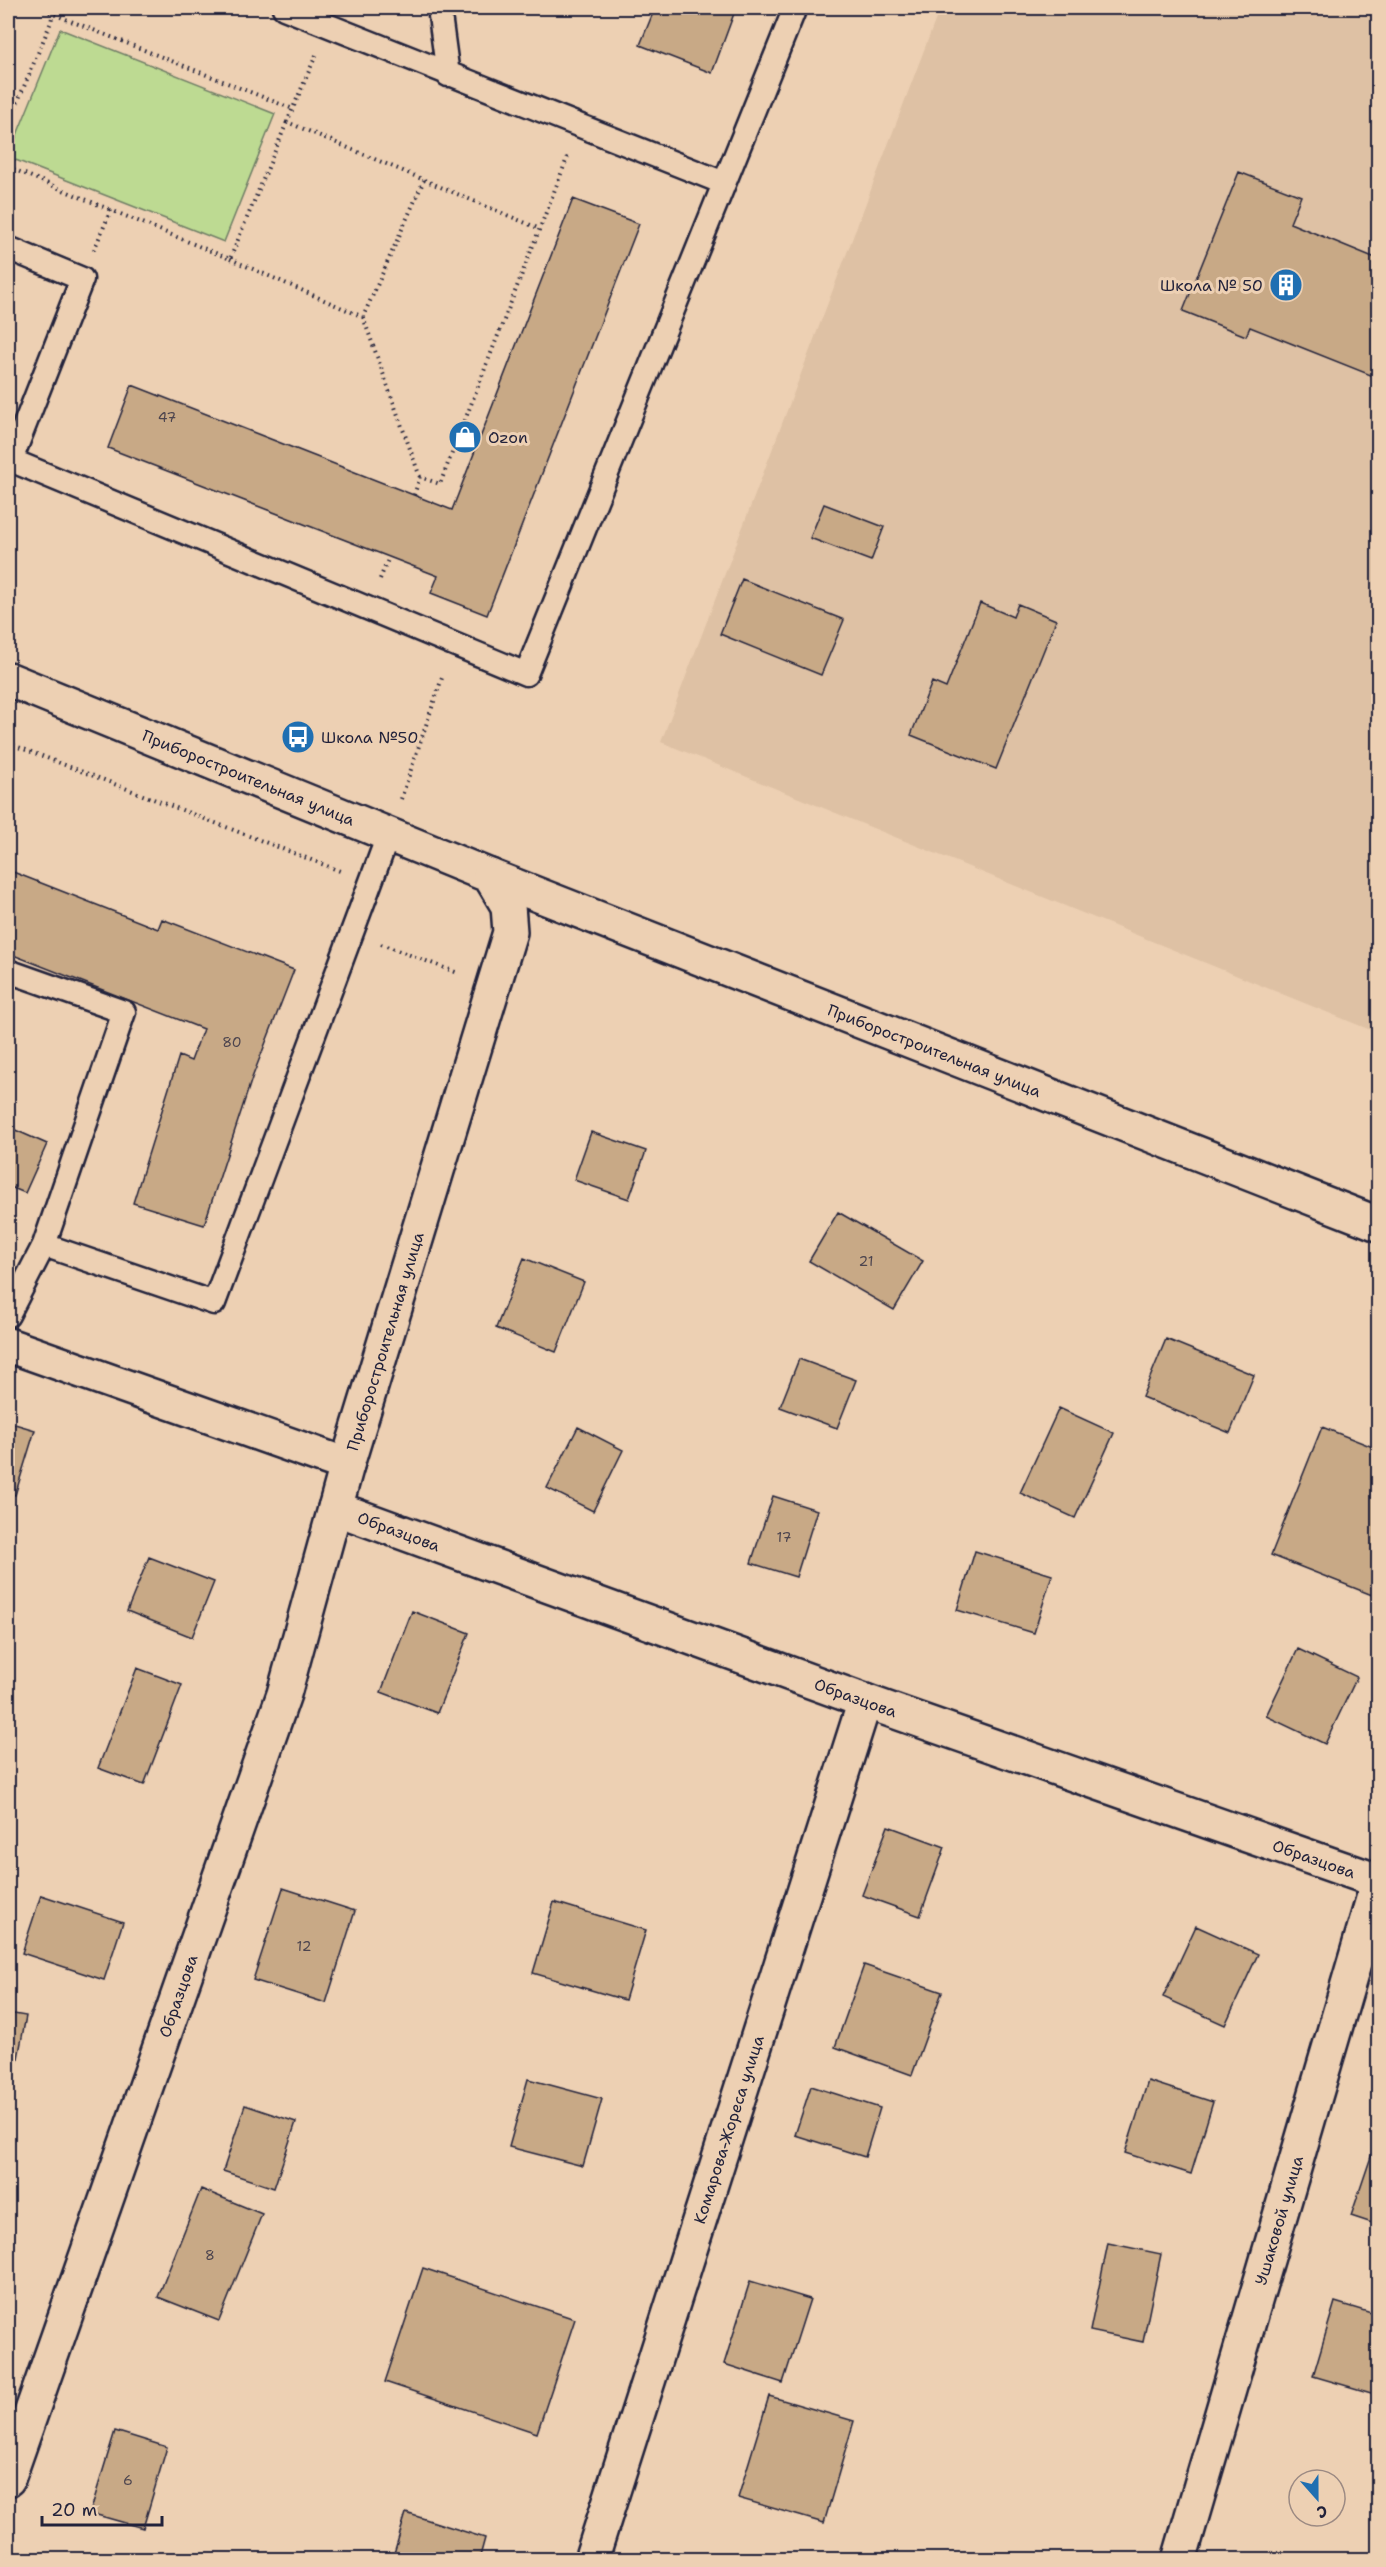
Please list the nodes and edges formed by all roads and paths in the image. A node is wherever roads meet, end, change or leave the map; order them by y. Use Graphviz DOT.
graph roads {
  1 [pos="38,8"];
  2 [pos="54,8"];
  3 [pos="284,8"];
  4 [pos="439,8"];
  5 [pos="795,8"];
  6 [pos="52,14"];
  7 [pos="328,26"];
  8 [pos="448,75"];
  9 [pos="293,109"];
  10 [pos="287,122"];
  11 [pos="8,125"];
  12 [pos="580,127"];
  13 [pos="8,167"];
  14 [pos="424,180"];
  15 [pos="724,183"];
  16 [pos="111,210"];
  17 [pos="540,229"];
  18 [pos="8,248"];
  19 [pos="230,258"];
  20 [pos="82,279"];
  21 [pos="363,317"];
  22 [pos="9,459"];
  23 [pos="420,477"];
  24 [pos="414,495"];
  25 [pos="454,644"];
  26 [pos="8,679"];
  27 [pos="8,743"];
  28 [pos="389,834"];
  29 [pos="490,876"];
  30 [pos="370,883"];
  31 [pos="352,933"];
  32 [pos="8,971"];
  33 [pos="494,986"];
  34 [pos="1378,1224"];
  35 [pos="44,1245"];
  36 [pos="8,1315"];
  37 [pos="8,1345"];
  38 [pos="347,1465"];
  39 [pos="335,1508"];
  40 [pos="865,1701"];
  41 [pos="1378,1882"];
  42 [pos="8,2480"];
  43 [pos="591,2559"];
  44 [pos="1179,2559"];
  1 -- 6 [label="path"];
  2 -- 6 [label="path"];
  3 -- 7 [label="lane"];
  4 -- 8 [label="lane"];
  5 -- 15 [label="lane"];
  6 -- 9 [label="path"];
  6 -- 11 [label="path"];
  7 -- 8 [label="lane"];
  7 -- 9 [label="path"];
  8 -- 12 [label="lane"];
  9 -- 10 [label="path"];
  10 -- 14 [label="path"];
  10 -- 19 [label="path"];
  12 -- 15 [label="lane"];
  12 -- 17 [label="path"];
  13 -- 16 [label="path"];
  14 -- 17 [label="path"];
  14 -- 21 [label="path"];
  15 -- 25 [label="lane"];
  16 -- 19 [label="path"];
  16 -- 20 [label="path"];
  17 -- 23 [label="path"];
  18 -- 20 [label="lane"];
  19 -- 21 [label="path"];
  20 -- 22 [label="lane"];
  21 -- 23 [label="path"];
  22 -- 25 [label="lane"];
  23 -- 24 [label="path"];
  25 -- 28 [label="path"];
  26 -- 28 [label="street, Приборостроительная улица"];
  27 -- 30 [label="path"];
  28 -- 29 [label="street, Приборостроительная улица"];
  28 -- 30 [label="lane"];
  29 -- 33 [label="street, Приборостроительная улица"];
  29 -- 34 [label="street, Приборостроительная улица"];
  30 -- 31 [label="lane"];
  31 -- 33 [label="path"];
  31 -- 35 [label="lane"];
  32 -- 35 [label="lane"];
  33 -- 38 [label="street, Приборостроительная улица"];
  35 -- 36 [label="lane"];
  37 -- 38 [label="street, Приборостроительная улица"];
  38 -- 39 [label="street, Образцова"];
  39 -- 40 [label="street, Образцова"];
  39 -- 42 [label="street, Образцова"];
  40 -- 41 [label="street, Образцова"];
  40 -- 43 [label="street, Комарова-Жореса улица"];
  41 -- 44 [label="street, Ушаковой улица"];
}
